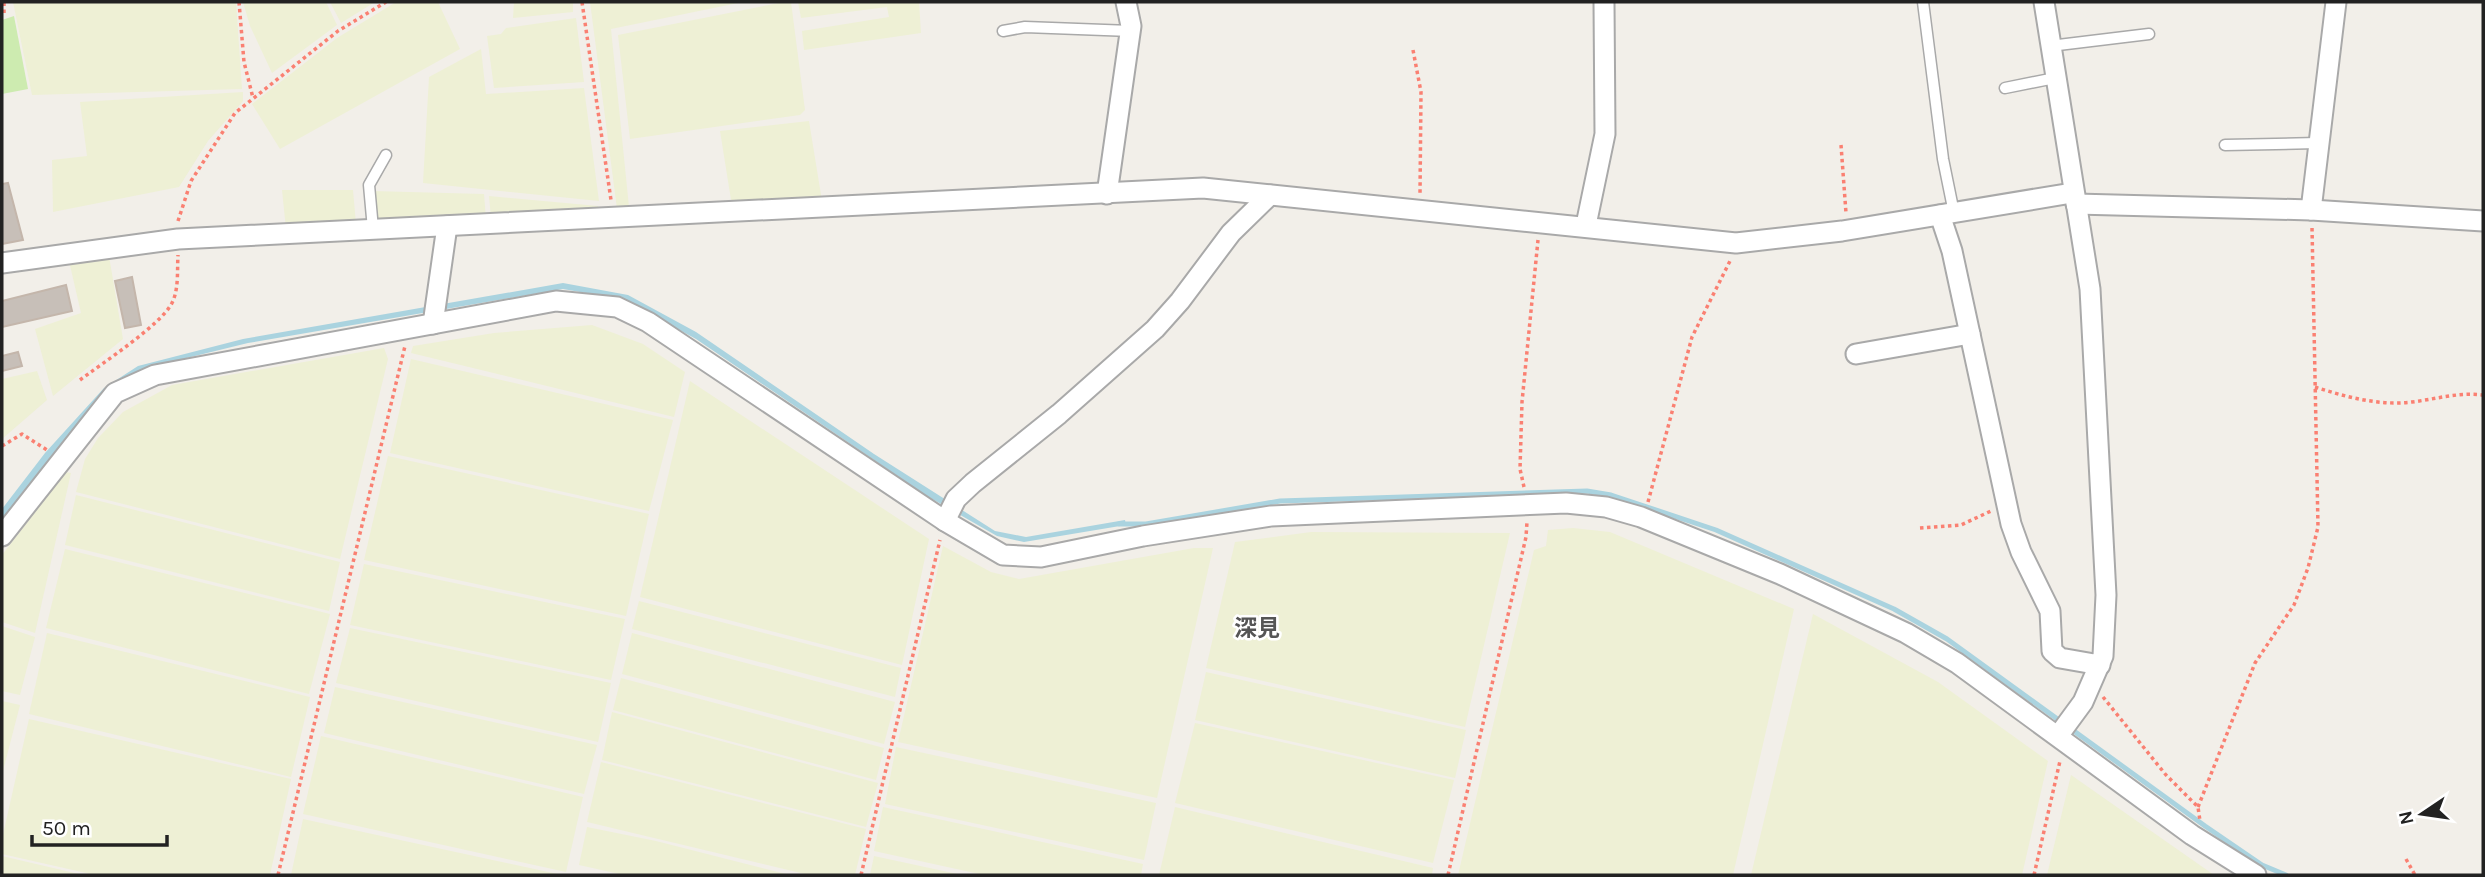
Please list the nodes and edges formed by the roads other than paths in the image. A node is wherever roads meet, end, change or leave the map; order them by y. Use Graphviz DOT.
graph roads {
  1 [pos="1126,2"];
  2 [pos="1604,2"];
  3 [pos="1923,2"];
  4 [pos="2044,2"];
  5 [pos="2336,2"];
  6 [pos="1003,31"];
  7 [pos="1130,31"];
  8 [pos="2149,34"];
  9 [pos="2050,46"];
  10 [pos="2055,78"];
  11 [pos="2005,88"];
  12 [pos="2317,143"];
  13 [pos="2225,145"];
  14 [pos="386,155"];
  15 [pos="1107,194"];
  16 [pos="1270,195"];
  17 [pos="2074,198"];
  18 [pos="2311,210"];
  19 [pos="1947,214"];
  20 [pos="2483,221"];
  21 [pos="1586,225"];
  22 [pos="447,226"];
  23 [pos="373,229"];
  24 [pos="2,263"];
  25 [pos="433,324"];
  26 [pos="1970,334"];
  27 [pos="1856,354"];
  28 [pos="945,521"];
  29 [pos="2,536"];
  30 [pos="2100,664"];
  31 [pos="2062,739"];
  32 [pos="2256,875"];
  1 -- 7 [label="street"];
  2 -- 21 [label="street"];
  3 -- 19 [label="lane"];
  4 -- 9 [label="street"];
  5 -- 12 [label="street"];
  6 -- 7 [label="lane"];
  7 -- 15 [label="street"];
  8 -- 9 [label="lane"];
  9 -- 10 [label="street"];
  10 -- 11 [label="lane"];
  10 -- 17 [label="street"];
  12 -- 13 [label="lane"];
  12 -- 18 [label="street"];
  14 -- 23 [label="lane"];
  15 -- 16 [label="street"];
  15 -- 22 [label="street"];
  16 -- 21 [label="street"];
  16 -- 28 [label="street"];
  17 -- 18 [label="street"];
  17 -- 19 [label="street"];
  17 -- 30 [label="street"];
  18 -- 20 [label="street"];
  19 -- 21 [label="street"];
  19 -- 26 [label="street"];
  22 -- 23 [label="street"];
  22 -- 25 [label="street"];
  23 -- 24 [label="street"];
  25 -- 28 [label="street"];
  25 -- 29 [label="street"];
  26 -- 27 [label="street"];
  26 -- 30 [label="street"];
  28 -- 31 [label="street"];
  30 -- 31 [label="street"];
  31 -- 32 [label="street"];
}
